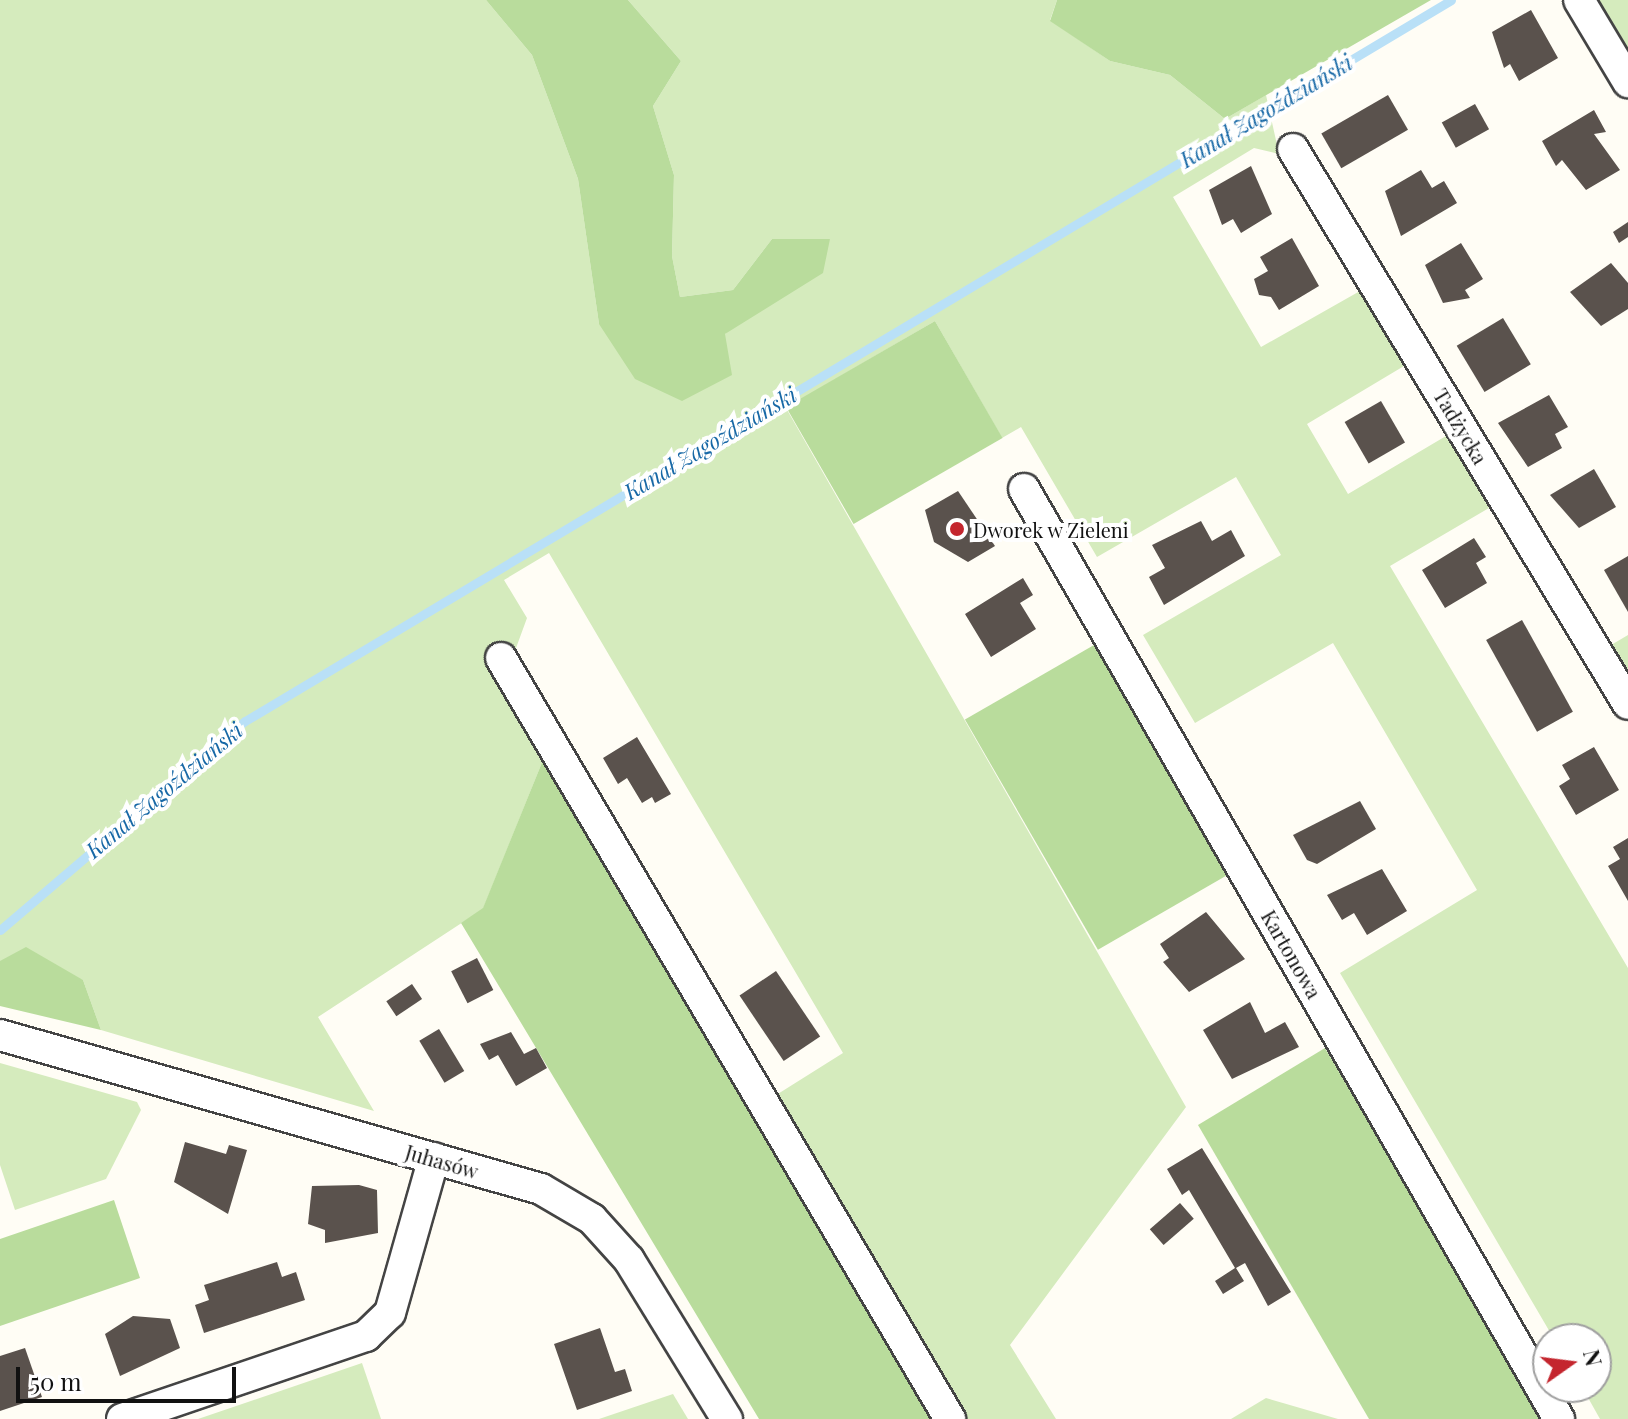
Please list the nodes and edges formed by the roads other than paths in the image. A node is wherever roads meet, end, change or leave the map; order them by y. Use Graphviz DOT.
graph roads {
  1 [pos="1579,0"];
  2 [pos="1628,82"];
  3 [pos="1293,149"];
  4 [pos="1024,489"];
  5 [pos="501,658"];
  6 [pos="1628,704"];
  7 [pos="0,1035"];
  8 [pos="434,1158"];
  9 [pos="122,1419"];
  10 [pos="727,1419"];
  11 [pos="950,1419"];
  12 [pos="1559,1419"];
  1 -- 2 [label="street"];
  3 -- 6 [label="street, Tadżycka"];
  4 -- 12 [label="street, Kartonowa"];
  5 -- 11 [label="street"];
  7 -- 8 [label="street, Juhasów"];
  8 -- 9 [label="street"];
  8 -- 10 [label="street, Juhasów"];
}
